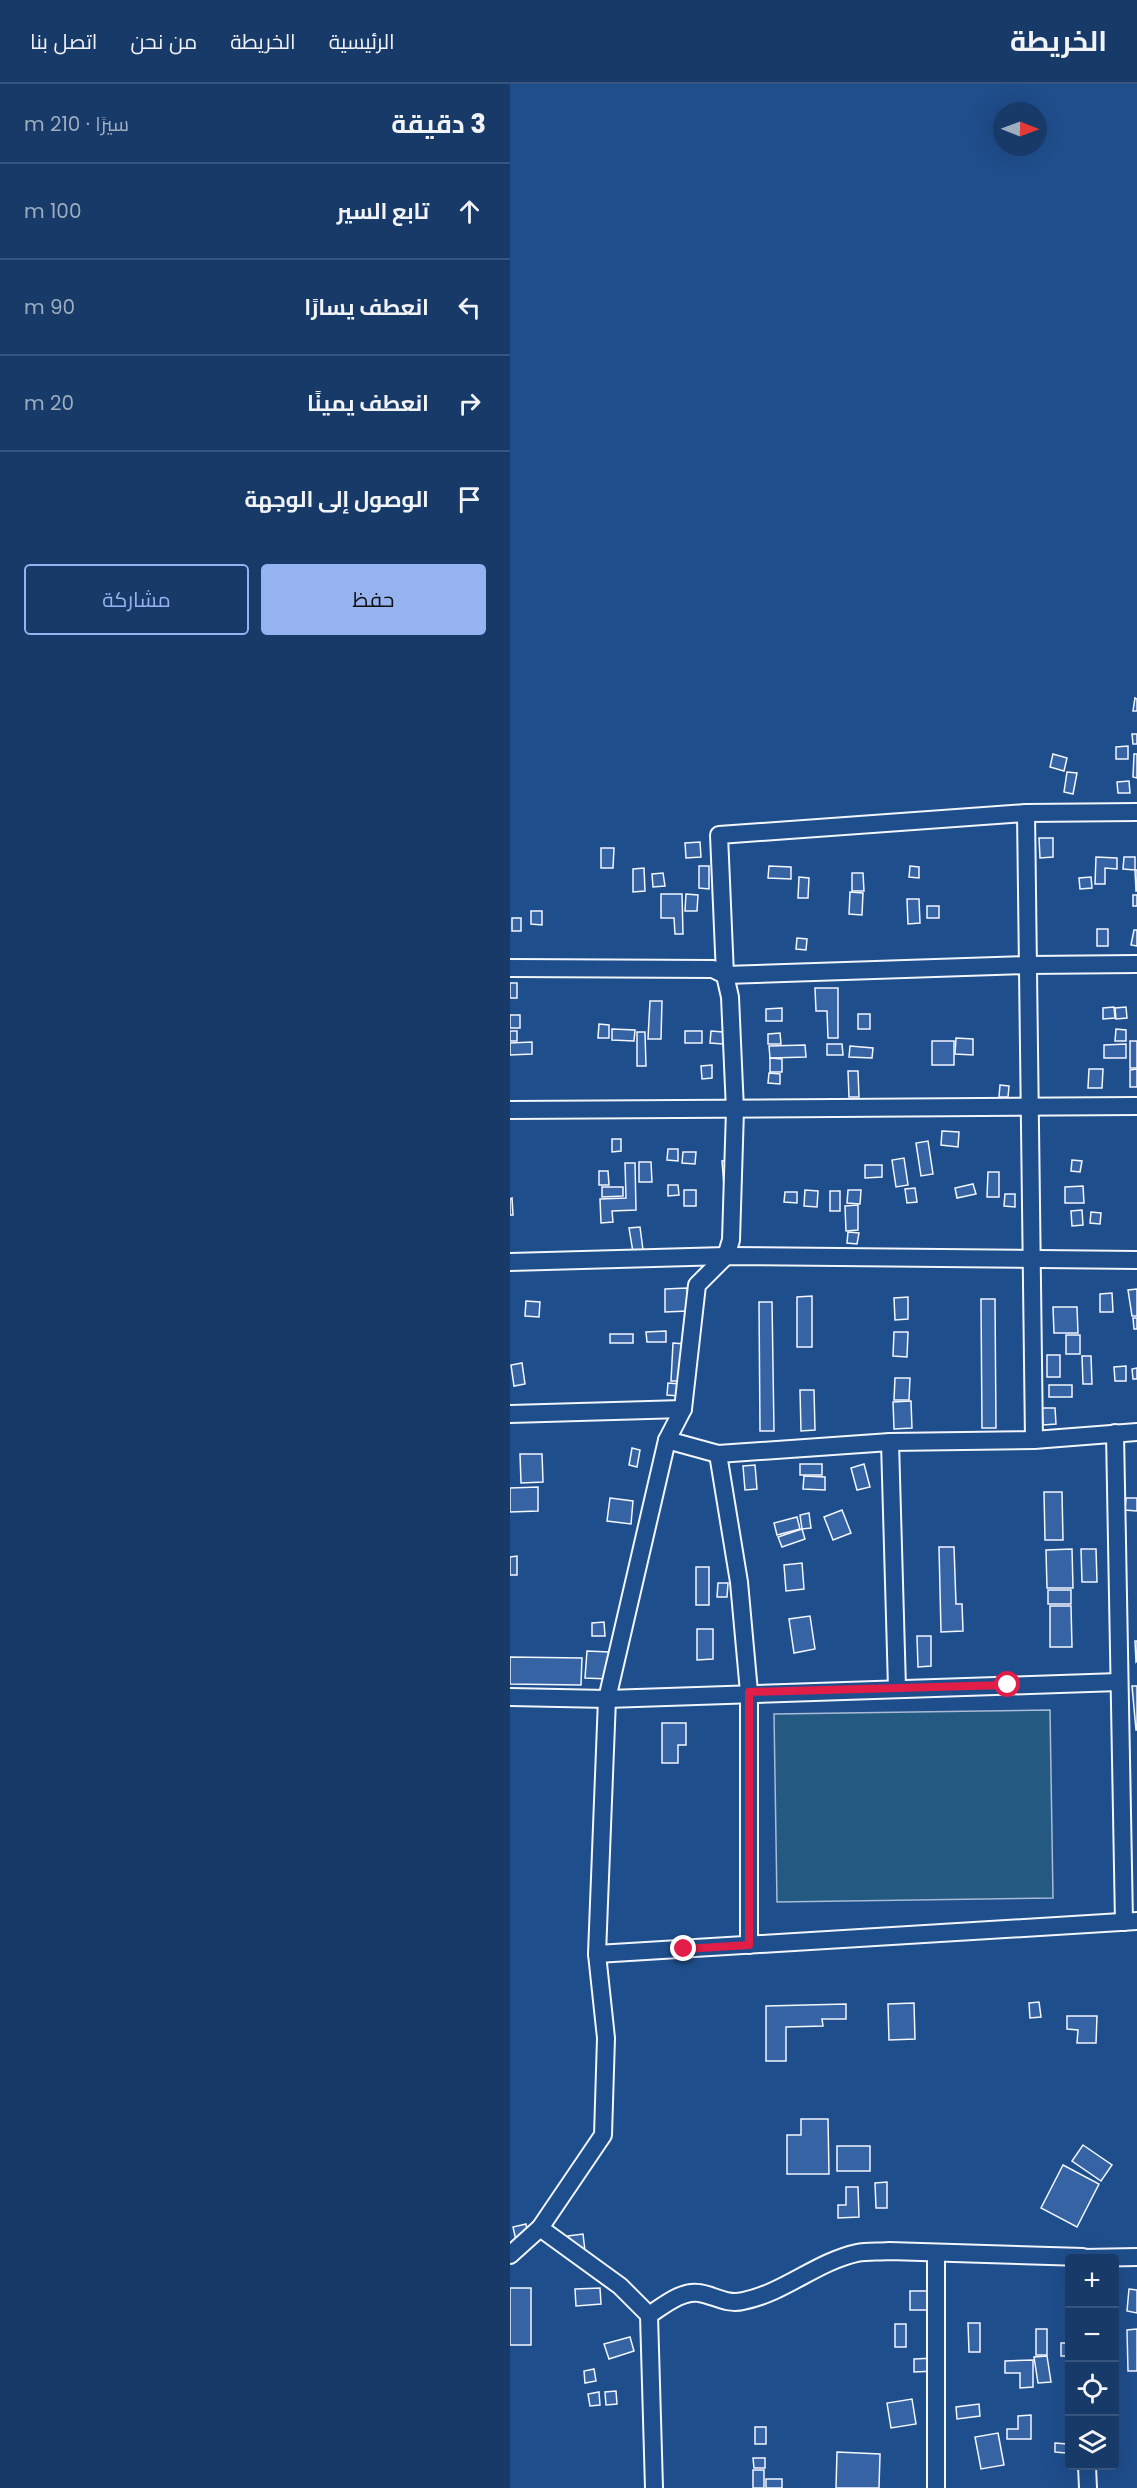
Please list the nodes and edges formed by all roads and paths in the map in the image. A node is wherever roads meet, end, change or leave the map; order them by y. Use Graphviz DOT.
graph roads {
  1 [pos="1137,812"];
  2 [pos="1026,813"];
  3 [pos="1137,964"];
  4 [pos="1028,965"];
  5 [pos="510,968"];
  6 [pos="725,975"];
  7 [pos="1137,1106"];
  8 [pos="1030,1107"];
  9 [pos="510,1110"];
  10 [pos="735,1110"];
  11 [pos="726,1256"];
  12 [pos="1031,1260"];
  13 [pos="1137,1260"];
  14 [pos="510,1262"];
  15 [pos="683,1409"];
  16 [pos="510,1414"];
  17 [pos="1137,1432"];
  18 [pos="1115,1433"];
  19 [pos="667,1440"];
  20 [pos="1034,1440"];
  21 [pos="890,1442"];
  22 [pos="718,1454"];
  23 [pos="1119,1682"];
  24 [pos="897,1688"];
  25 [pos="749,1692"];
  26 [pos="510,1697"];
  27 [pos="607,1699"];
  28 [pos="1129,1746"];
  29 [pos="1130,1921"];
  30 [pos="749,1945"];
  31 [pos="597,1954"];
  32 [pos="540,2228"];
  33 [pos="936,2253"];
  34 [pos="510,2255"];
  35 [pos="1137,2256"];
  36 [pos="1065,2257"];
  37 [pos="1119,2257"];
  38 [pos="650,2315"];
  39 [pos="1088,2470"];
  40 [pos="654,2488"];
  41 [pos="936,2488"];
  42 [pos="1088,2488"];
  1 -- 2 [label="street"];
  2 -- 4 [label="street"];
  2 -- 6 [label="street"];
  3 -- 4 [label="street"];
  4 -- 6 [label="street"];
  4 -- 8 [label="street"];
  5 -- 6 [label="street"];
  6 -- 10 [label="street"];
  7 -- 8 [label="street"];
  8 -- 10 [label="street"];
  8 -- 12 [label="street"];
  9 -- 10 [label="street"];
  10 -- 11 [label="street"];
  11 -- 12 [label="street"];
  11 -- 14 [label="street"];
  11 -- 15 [label="street"];
  12 -- 13 [label="street"];
  12 -- 20 [label="street"];
  15 -- 16 [label="street"];
  15 -- 19 [label="street"];
  17 -- 18 [label="street"];
  18 -- 20 [label="street"];
  18 -- 23 [label="street"];
  19 -- 22 [label="street"];
  19 -- 27 [label="street"];
  20 -- 21 [label="street"];
  21 -- 22 [label="street"];
  21 -- 24 [label="street"];
  22 -- 25 [label="street"];
  23 -- 24 [label="street"];
  23 -- 28 [label="street"];
  24 -- 25 [label="street"];
  25 -- 27 [label="street"];
  25 -- 30 [label="street"];
  26 -- 27 [label="street"];
  27 -- 31 [label="street"];
  28 -- 29 [label="street"];
  29 -- 30 [label="street"];
  30 -- 31 [label="street"];
  31 -- 32 [label="street"];
  32 -- 34 [label="street"];
  32 -- 38 [label="street"];
  33 -- 36 [label="street"];
  33 -- 38 [label="street"];
  33 -- 41 [label="street"];
  35 -- 37 [label="street"];
  38 -- 40 [label="street"];
  39 -- 42 [label="street"];
}
